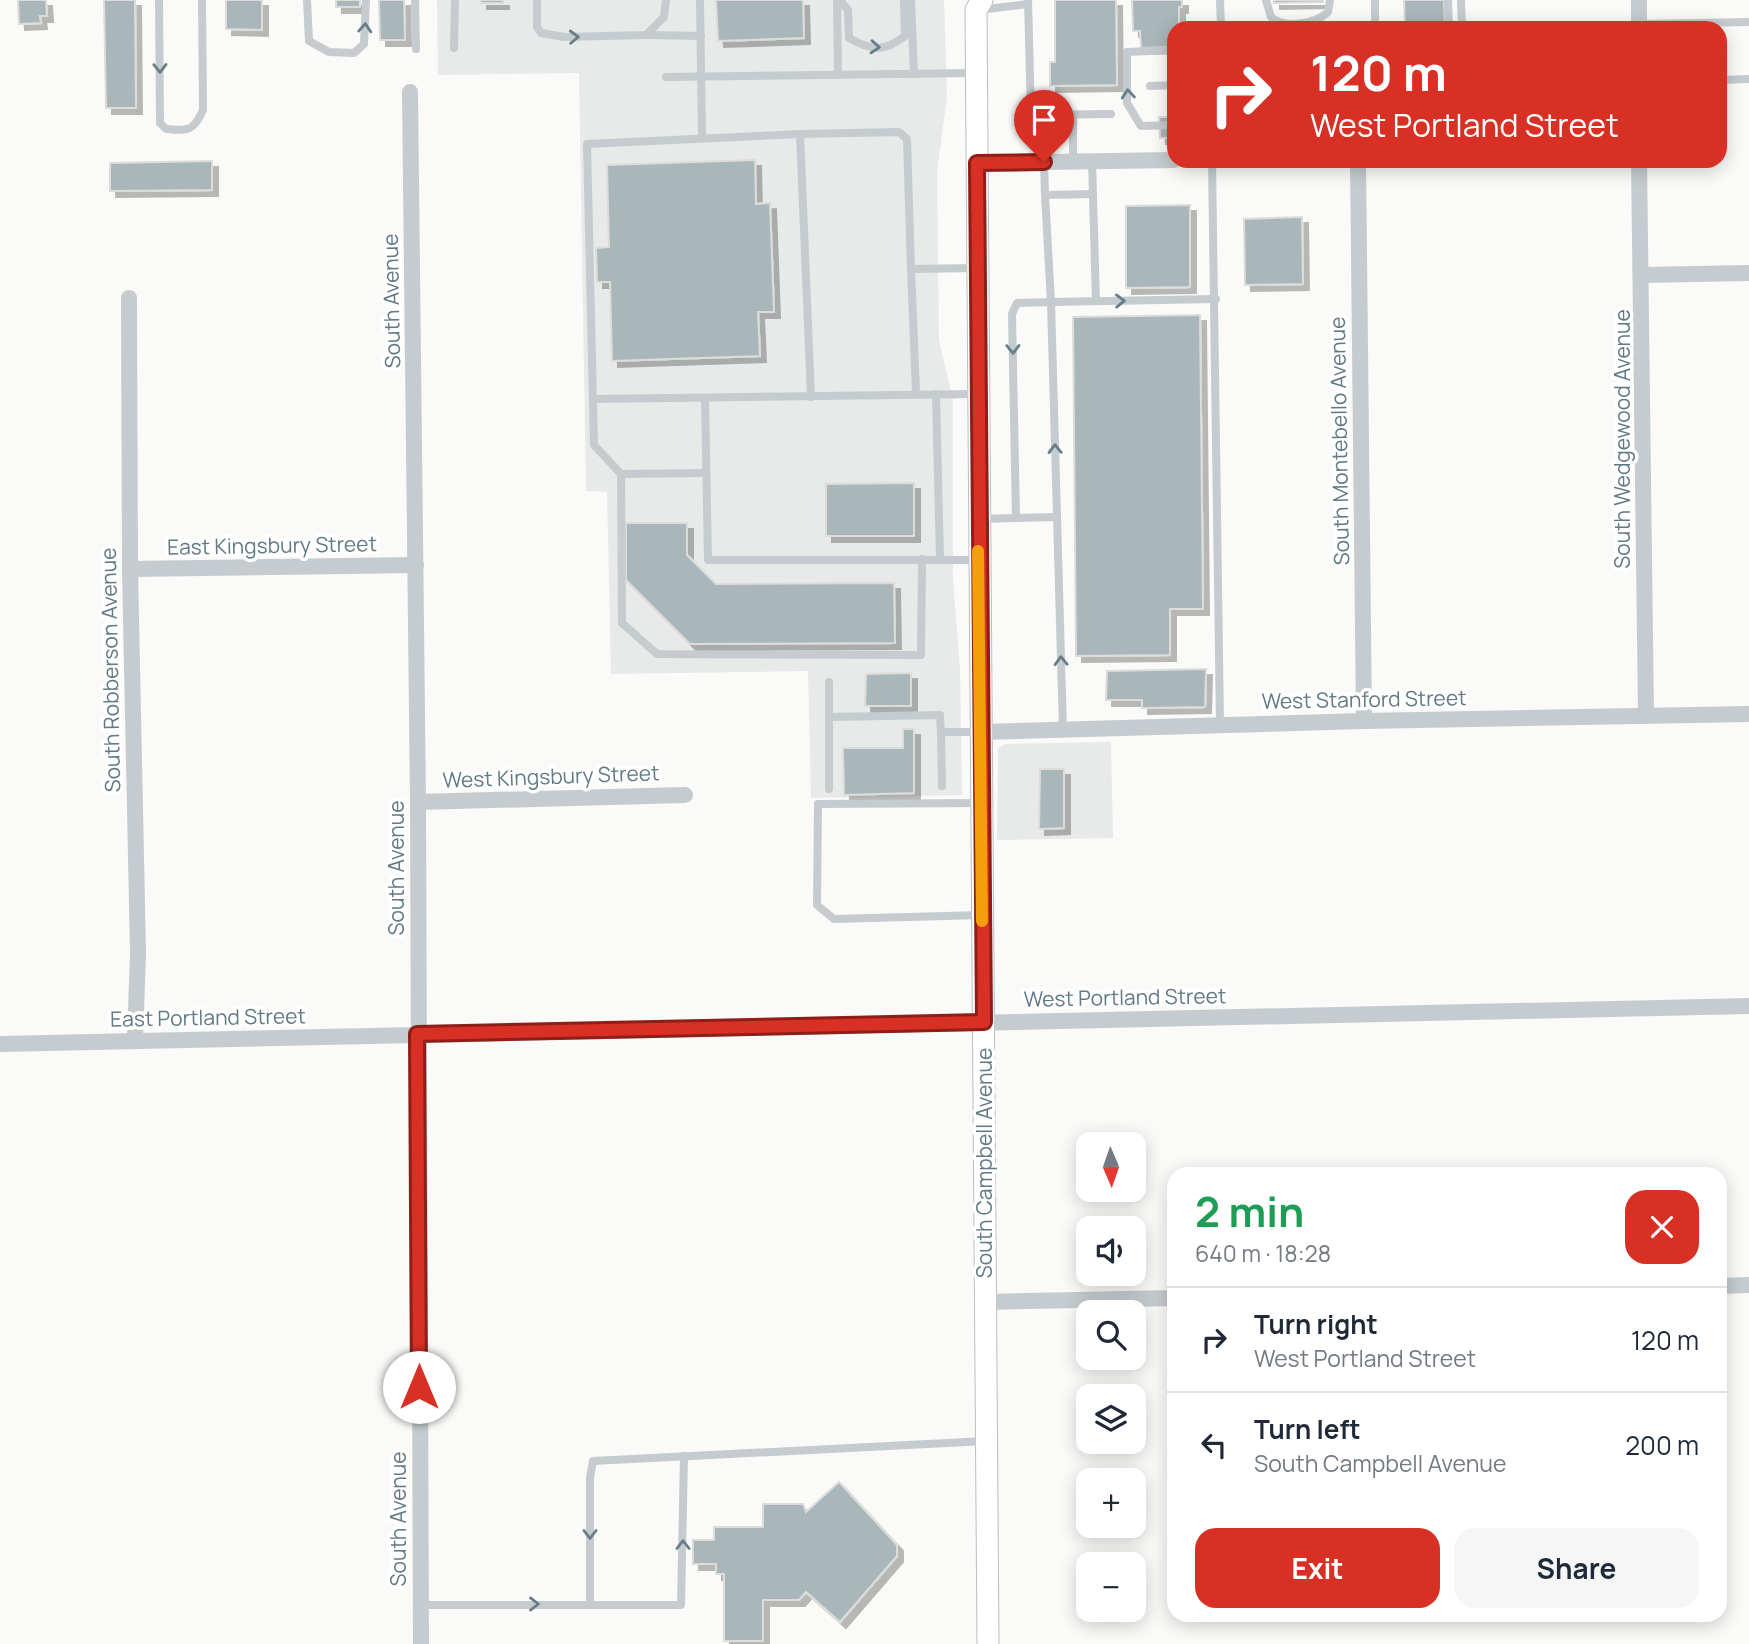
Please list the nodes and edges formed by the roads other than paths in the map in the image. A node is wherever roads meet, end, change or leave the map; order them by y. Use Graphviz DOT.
graph roads {
  1 [pos="159,0"];
  2 [pos="202,0"];
  3 [pos="307,0"];
  4 [pos="366,0"];
  5 [pos="415,0"];
  6 [pos="455,0"];
  7 [pos="537,0"];
  8 [pos="666,0"];
  9 [pos="700,0"];
  10 [pos="839,0"];
  11 [pos="904,0"];
  12 [pos="911,0"];
  13 [pos="1220,0"];
  14 [pos="1266,0"];
  15 [pos="1330,0"];
  16 [pos="1375,0"];
  17 [pos="1448,0"];
  18 [pos="1461,0"];
  19 [pos="1639,0"];
  20 [pos="1028,2"];
  21 [pos="976,3"];
  22 [pos="1221,21"];
  23 [pos="1276,21"];
  24 [pos="1316,21"];
  25 [pos="1375,21"];
  26 [pos="1449,21"];
  27 [pos="1462,21"];
  28 [pos="1639,21"];
  29 [pos="1749,22"];
  30 [pos="1727,23"];
  31 [pos="646,35"];
  32 [pos="701,36"];
  33 [pos="454,48"];
  34 [pos="416,49"];
  35 [pos="1167,50"];
  36 [pos="976,73"];
  37 [pos="914,74"];
  38 [pos="838,75"];
  39 [pos="666,77"];
  40 [pos="702,77"];
  41 [pos="1749,79"];
  42 [pos="1727,80"];
  43 [pos="1167,85"];
  44 [pos="1150,86"];
  45 [pos="410,92"];
  46 [pos="1111,114"];
  47 [pos="1073,115"];
  48 [pos="1167,125"];
  49 [pos="800,134"];
  50 [pos="702,138"];
  51 [pos="1167,160"];
  52 [pos="1092,161"];
  53 [pos="1044,162"];
  54 [pos="1073,162"];
  55 [pos="977,163"];
  56 [pos="1212,168"];
  57 [pos="1358,168"];
  58 [pos="1639,168"];
  59 [pos="1093,194"];
  60 [pos="1045,195"];
  61 [pos="977,268"];
  62 [pos="911,269"];
  63 [pos="1749,273"];
  64 [pos="1642,275"];
  65 [pos="129,298"];
  66 [pos="1216,299"];
  67 [pos="1096,301"];
  68 [pos="1051,302"];
  69 [pos="916,393"];
  70 [pos="936,394"];
  71 [pos="977,394"];
  72 [pos="811,397"];
  73 [pos="593,399"];
  74 [pos="705,399"];
  75 [pos="705,473"];
  76 [pos="621,474"];
  77 [pos="1057,517"];
  78 [pos="1016,518"];
  79 [pos="977,519"];
  80 [pos="922,559"];
  81 [pos="940,560"];
  82 [pos="978,560"];
  83 [pos="416,565"];
  84 [pos="130,569"];
  85 [pos="829,682"];
  86 [pos="1749,714"];
  87 [pos="1646,716"];
  88 [pos="829,717"];
  89 [pos="1364,721"];
  90 [pos="1220,725"];
  91 [pos="1063,730"];
  92 [pos="941,732"];
  93 [pos="980,732"];
  94 [pos="942,786"];
  95 [pos="829,789"];
  96 [pos="685,795"];
  97 [pos="418,802"];
  98 [pos="981,803"];
  99 [pos="982,915"];
  100 [pos="1749,1006"];
  101 [pos="984,1022"];
  102 [pos="417,1034"];
  103 [pos="135,1040"];
  104 [pos="0,1044"];
  105 [pos="1749,1285"];
  106 [pos="1727,1286"];
  107 [pos="1167,1298"];
  108 [pos="986,1302"];
  109 [pos="986,1441"];
  110 [pos="684,1457"];
  111 [pos="590,1604"];
  112 [pos="420,1605"];
  113 [pos="421,1644"];
  114 [pos="988,1644"];
  1 -- 2 [label="lane, one-way"];
  3 -- 4 [label="lane, one-way"];
  5 -- 34 [label="lane"];
  6 -- 33 [label="lane"];
  7 -- 31 [label="lane, one-way"];
  8 -- 31 [label="lane"];
  9 -- 32 [label="lane"];
  10 -- 11 [label="lane, one-way"];
  10 -- 38 [label="lane"];
  12 -- 37 [label="lane"];
  13 -- 22 [label="lane"];
  14 -- 23 [label="lane"];
  15 -- 24 [label="lane"];
  16 -- 25 [label="lane"];
  17 -- 26 [label="lane"];
  18 -- 27 [label="lane"];
  19 -- 28 [label="street"];
  20 -- 21 [label="lane"];
  20 -- 47 [label="lane"];
  21 -- 36 [label="main road, South Campbell Avenue"];
  29 -- 30 [label="lane"];
  31 -- 32 [label="lane"];
  32 -- 40 [label="lane"];
  48 -- 35 [label="lane, one-way"];
  36 -- 37 [label="lane"];
  36 -- 55 [label="main road, South Campbell Avenue"];
  37 -- 38 [label="lane"];
  38 -- 40 [label="lane"];
  39 -- 40 [label="lane"];
  40 -- 50 [label="lane"];
  41 -- 42 [label="lane"];
  43 -- 44 [label="lane"];
  45 -- 83 [label="street, South Avenue"];
  46 -- 47 [label="lane"];
  47 -- 54 [label="lane"];
  49 -- 50 [label="lane"];
  49 -- 62 [label="lane"];
  49 -- 72 [label="lane"];
  50 -- 73 [label="lane"];
  51 -- 52 [label="street"];
  52 -- 54 [label="street"];
  52 -- 59 [label="lane"];
  53 -- 54 [label="street"];
  53 -- 55 [label="street"];
  53 -- 60 [label="lane"];
  55 -- 61 [label="main road, South Campbell Avenue"];
  56 -- 66 [label="lane"];
  57 -- 89 [label="street, South Montebello Avenue"];
  58 -- 64 [label="street, South Wedgewood Avenue"];
  59 -- 60 [label="lane"];
  59 -- 67 [label="lane"];
  60 -- 68 [label="lane"];
  61 -- 62 [label="lane"];
  61 -- 71 [label="main road, South Campbell Avenue"];
  62 -- 69 [label="lane"];
  63 -- 64 [label="street"];
  64 -- 87 [label="street, South Wedgewood Avenue"];
  65 -- 84 [label="street, South Robberson Avenue"];
  67 -- 66 [label="lane, one-way"];
  66 -- 90 [label="lane"];
  67 -- 68 [label="lane"];
  77 -- 68 [label="lane, one-way"];
  68 -- 78 [label="lane, one-way"];
  69 -- 70 [label="lane"];
  69 -- 72 [label="lane"];
  70 -- 71 [label="lane"];
  70 -- 81 [label="lane"];
  71 -- 79 [label="main road, South Campbell Avenue"];
  72 -- 74 [label="lane"];
  73 -- 74 [label="lane"];
  73 -- 76 [label="lane"];
  74 -- 75 [label="lane"];
  75 -- 76 [label="lane"];
  75 -- 80 [label="lane"];
  76 -- 80 [label="lane"];
  77 -- 78 [label="lane"];
  91 -- 77 [label="lane, one-way"];
  78 -- 79 [label="lane"];
  79 -- 82 [label="main road, South Campbell Avenue"];
  80 -- 81 [label="lane"];
  81 -- 82 [label="lane"];
  82 -- 93 [label="main road, South Campbell Avenue"];
  83 -- 84 [label="street, East Kingsbury Street"];
  83 -- 97 [label="street, South Avenue"];
  84 -- 103 [label="street, South Robberson Avenue"];
  85 -- 88 [label="lane"];
  86 -- 87 [label="street, West Stanford Street"];
  87 -- 89 [label="street, West Stanford Street"];
  88 -- 92 [label="lane"];
  88 -- 95 [label="lane"];
  89 -- 90 [label="street, West Stanford Street"];
  90 -- 91 [label="street, West Stanford Street"];
  91 -- 93 [label="street, West Stanford Street"];
  92 -- 93 [label="lane"];
  92 -- 94 [label="lane"];
  93 -- 98 [label="main road, South Campbell Avenue"];
  96 -- 97 [label="street, West Kingsbury Street"];
  97 -- 102 [label="street, South Avenue"];
  98 -- 99 [label="main road, South Campbell Avenue"];
  98 -- 99 [label="lane"];
  99 -- 101 [label="main road, South Campbell Avenue"];
  100 -- 101 [label="street, West Portland Street"];
  101 -- 102 [label="street, West Portland Street"];
  101 -- 108 [label="main road, South Campbell Avenue"];
  102 -- 103 [label="street, East Portland Street"];
  102 -- 112 [label="street, South Avenue"];
  103 -- 104 [label="street, East Portland Street"];
  105 -- 106 [label="street"];
  107 -- 108 [label="street"];
  108 -- 109 [label="main road, South Campbell Avenue"];
  109 -- 110 [label="lane"];
  109 -- 114 [label="main road, South Campbell Avenue"];
  110 -- 111 [label="lane, one-way"];
  111 -- 110 [label="lane, one-way"];
  112 -- 111 [label="lane, one-way"];
  112 -- 113 [label="street, South Avenue"];
}
